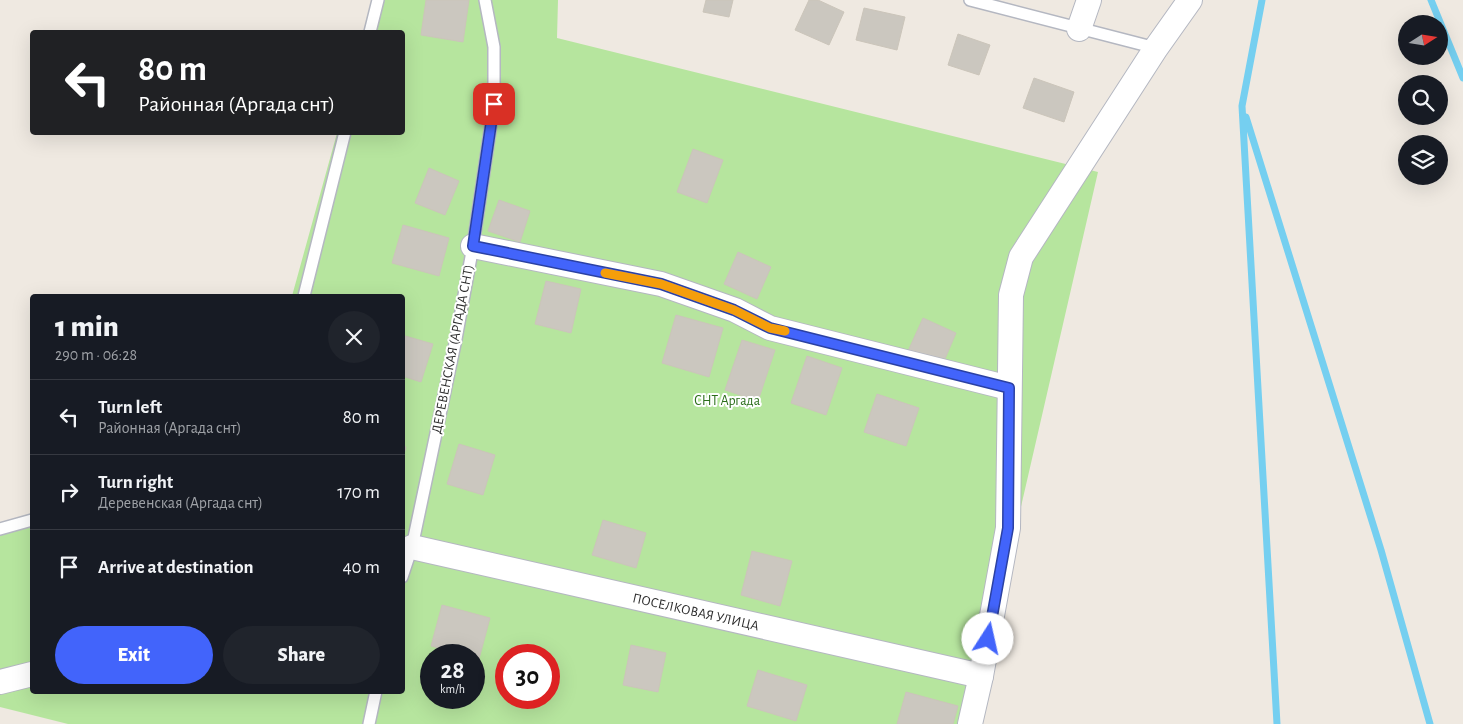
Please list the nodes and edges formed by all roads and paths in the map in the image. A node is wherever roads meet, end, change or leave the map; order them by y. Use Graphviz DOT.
graph roads {
  1 [pos="378,0"];
  2 [pos="485,0"];
  3 [pos="970,0"];
  4 [pos="1089,0"];
  5 [pos="1190,0"];
  6 [pos="1079,29"];
  7 [pos="370,30"];
  8 [pos="1156,48"];
  9 [pos="344,135"];
  10 [pos="473,246"];
  11 [pos="304,294"];
  12 [pos="1009,388"];
  13 [pos="30,521"];
  14 [pos="0,529"];
  15 [pos="412,547"];
  16 [pos="405,568"];
  17 [pos="30,674"];
  18 [pos="981,676"];
  19 [pos="0,682"];
  20 [pos="375,694"];
  21 [pos="369,724"];
  22 [pos="970,724"];
  1 -- 7 [label="lane"];
  2 -- 10 [label="lane, ДЕРЕВЕНСКАЯ (АРГАДА СНТ)"];
  3 -- 6 [label="lane"];
  4 -- 6 [label="street"];
  5 -- 8 [label="street"];
  6 -- 8 [label="lane"];
  8 -- 12 [label="street"];
  9 -- 11 [label="lane"];
  10 -- 12 [label="street"];
  10 -- 15 [label="lane, ДЕРЕВЕНСКАЯ (АРГАДА СНТ)"];
  12 -- 18 [label="street"];
  13 -- 14 [label="lane"];
  15 -- 16 [label="lane, ДЕРЕВЕНСКАЯ (АРГАДА СНТ)"];
  15 -- 18 [label="street, ПОСЕЛКОВАЯ УЛИЦА"];
  17 -- 19 [label="street"];
  18 -- 22 [label="street"];
  20 -- 21 [label="lane"];
}
